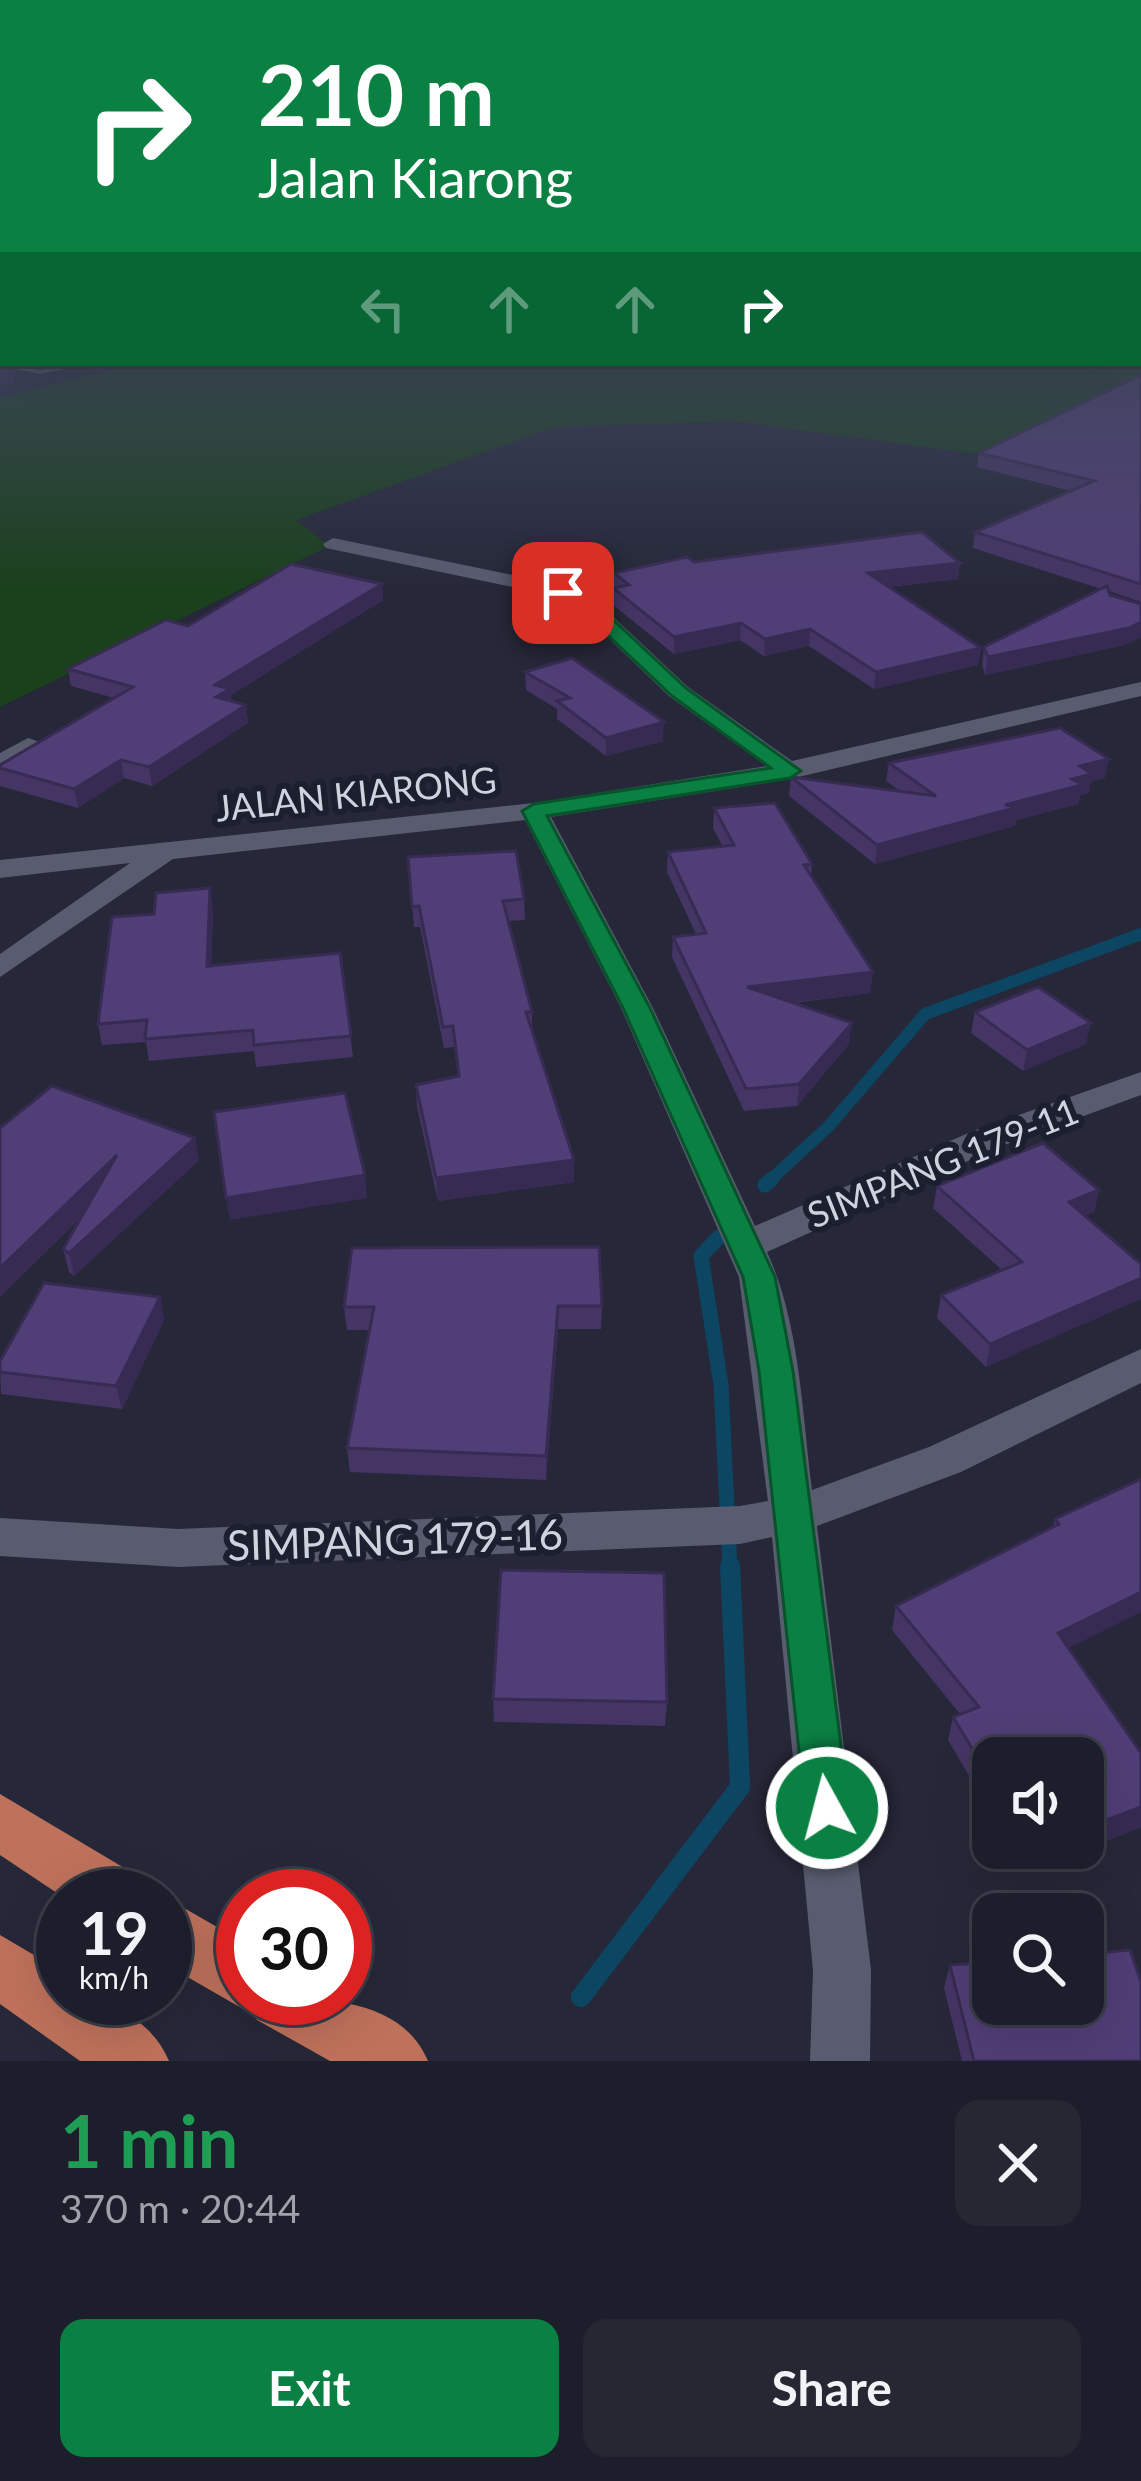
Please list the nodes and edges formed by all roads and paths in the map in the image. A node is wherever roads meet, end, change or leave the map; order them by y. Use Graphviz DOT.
graph roads {
  1 [pos="333,544"];
  2 [pos="1141,689"];
  3 [pos="28,746"];
  4 [pos="0,764"];
  5 [pos="790,771"];
  6 [pos="534,811"];
  7 [pos="166,852"];
  8 [pos="0,869"];
  9 [pos="0,968"];
  10 [pos="1141,1083"];
  11 [pos="746,1246"];
  12 [pos="1141,1364"];
  13 [pos="790,1517"];
  14 [pos="0,1537"];
  15 [pos="0,1822"];
  16 [pos="73,1869"];
  17 [pos="0,1966"];
  18 [pos="329,2025"];
  19 [pos="136,2061"];
  20 [pos="395,2061"];
  21 [pos="840,2061"];
  1 -- 5 [label="street"];
  2 -- 5 [label="street, JALAN KIARONG"];
  3 -- 4 [label="street"];
  5 -- 6 [label="street, JALAN KIARONG"];
  6 -- 7 [label="street, JALAN KIARONG"];
  6 -- 11 [label="street"];
  7 -- 8 [label="street, JALAN KIARONG"];
  7 -- 9 [label="street"];
  10 -- 11 [label="street, SIMPANG 179-11"];
  11 -- 13 [label="street"];
  12 -- 13 [label="street, SIMPANG 179-16"];
  13 -- 14 [label="street, SIMPANG 179-16"];
  13 -- 21 [label="street"];
  15 -- 16 [label="highway"];
  17 -- 19 [label="highway"];
  18 -- 20 [label="highway"];
}
